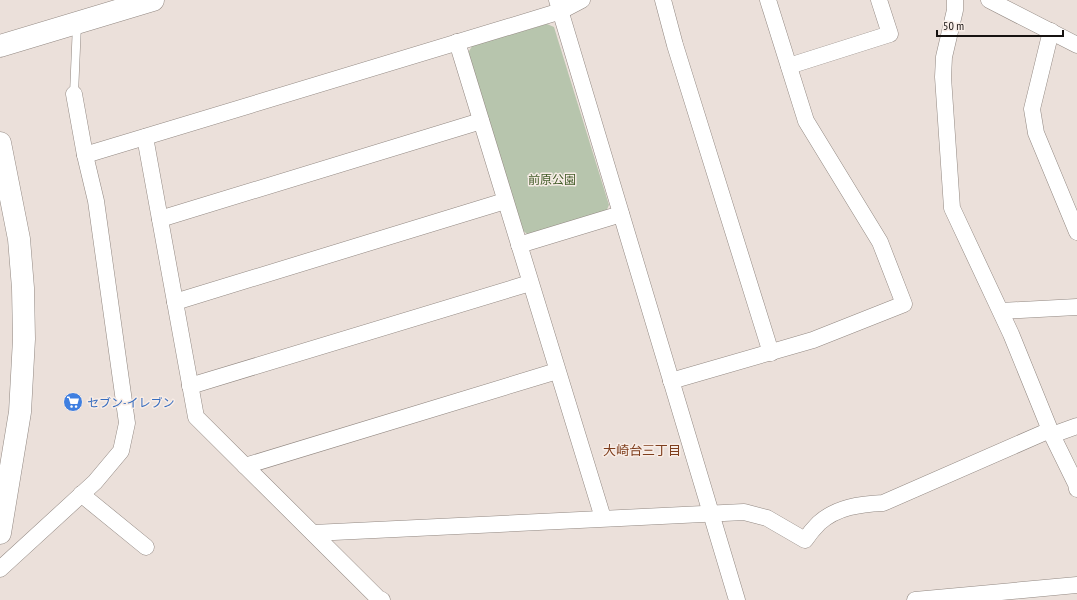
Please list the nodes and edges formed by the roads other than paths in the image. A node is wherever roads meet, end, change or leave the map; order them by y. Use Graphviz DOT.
graph roads {
  1 [pos="152,0"];
  2 [pos="582,0"];
  3 [pos="663,0"];
  4 [pos="768,0"];
  5 [pos="879,0"];
  6 [pos="955,0"];
  7 [pos="989,0"];
  8 [pos="559,5"];
  9 [pos="77,23"];
  10 [pos="1051,31"];
  11 [pos="457,42"];
  12 [pos="1077,45"];
  13 [pos="0,46"];
  14 [pos="789,66"];
  15 [pos="74,94"];
  16 [pos="481,121"];
  17 [pos="145,137"];
  18 [pos="0,143"];
  19 [pos="85,156"];
  20 [pos="505,201"];
  21 [pos="621,214"];
  22 [pos="160,219"];
  23 [pos="1077,232"];
  24 [pos="519,244"];
  25 [pos="530,283"];
  26 [pos="175,302"];
  27 [pos="1077,308"];
  28 [pos="1001,311"];
  29 [pos="771,353"];
  30 [pos="557,371"];
  31 [pos="671,381"];
  32 [pos="190,386"];
  33 [pos="1077,426"];
  34 [pos="1051,432"];
  35 [pos="245,466"];
  36 [pos="1077,489"];
  37 [pos="81,494"];
  38 [pos="711,514"];
  39 [pos="602,518"];
  40 [pos="0,533"];
  41 [pos="312,533"];
  42 [pos="146,547"];
  43 [pos="0,569"];
  44 [pos="1077,585"];
  45 [pos="382,600"];
  46 [pos="737,600"];
  47 [pos="915,600"];
  1 -- 9 [label="street"];
  2 -- 8 [label="street"];
  3 -- 29 [label="street"];
  4 -- 14 [label="street"];
  5 -- 14 [label="street"];
  6 -- 28 [label="street"];
  7 -- 10 [label="street"];
  8 -- 11 [label="street"];
  8 -- 21 [label="street"];
  9 -- 13 [label="street"];
  9 -- 15 [label="lane"];
  10 -- 12 [label="street"];
  10 -- 23 [label="street"];
  11 -- 16 [label="street"];
  11 -- 17 [label="street"];
  14 -- 29 [label="street"];
  15 -- 19 [label="street"];
  16 -- 20 [label="street"];
  16 -- 22 [label="street"];
  17 -- 19 [label="street"];
  17 -- 22 [label="street"];
  18 -- 40 [label="street"];
  19 -- 37 [label="street"];
  20 -- 24 [label="street"];
  20 -- 26 [label="street"];
  21 -- 24 [label="street"];
  21 -- 31 [label="street"];
  22 -- 26 [label="street"];
  24 -- 25 [label="street"];
  25 -- 30 [label="street"];
  25 -- 32 [label="street"];
  26 -- 32 [label="street"];
  27 -- 28 [label="street"];
  28 -- 34 [label="street"];
  29 -- 31 [label="street"];
  30 -- 35 [label="street"];
  30 -- 39 [label="street"];
  31 -- 38 [label="street"];
  32 -- 35 [label="street"];
  33 -- 34 [label="street"];
  34 -- 36 [label="street"];
  34 -- 38 [label="street"];
  35 -- 41 [label="street"];
  37 -- 42 [label="street"];
  37 -- 43 [label="street"];
  38 -- 39 [label="street"];
  38 -- 46 [label="street"];
  39 -- 41 [label="street"];
  41 -- 45 [label="street"];
  44 -- 47 [label="street"];
}
